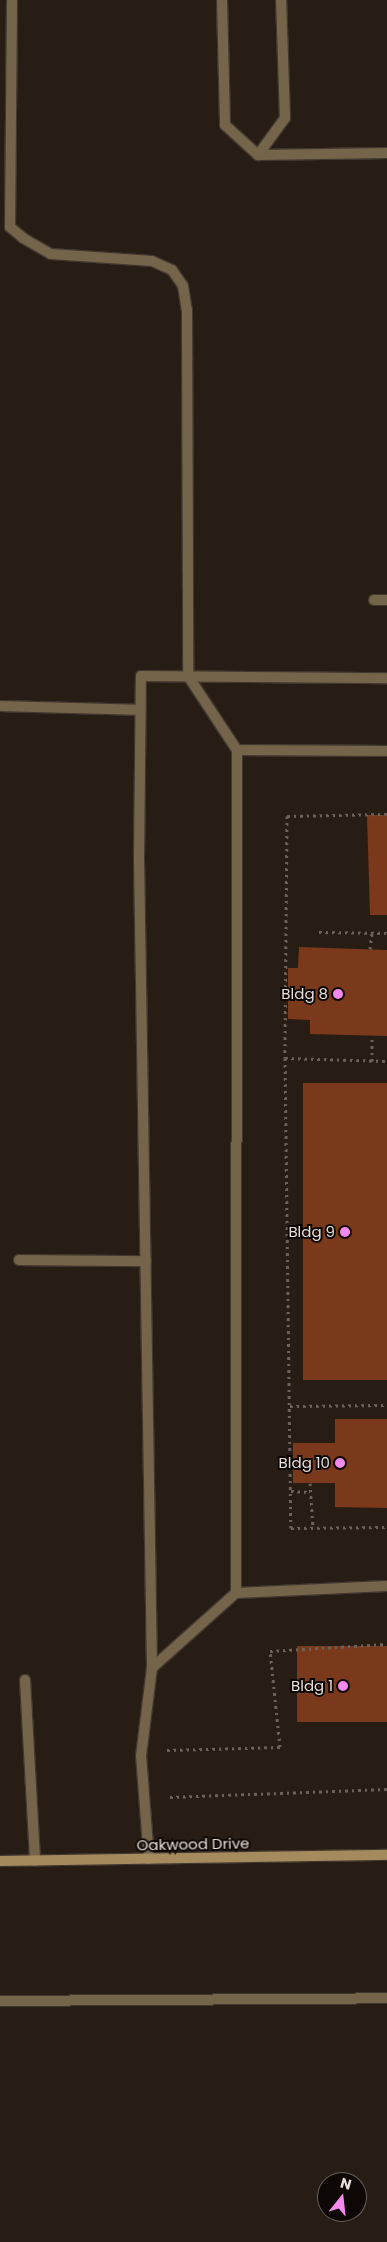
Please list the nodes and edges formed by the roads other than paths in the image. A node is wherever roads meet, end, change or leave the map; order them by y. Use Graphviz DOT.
graph roads {
  1 [pos="12,0"];
  2 [pos="222,0"];
  3 [pos="281,0"];
  4 [pos="387,153"];
  5 [pos="258,155"];
  6 [pos="0,231"];
  7 [pos="15,232"];
  8 [pos="374,600"];
  9 [pos="387,600"];
  10 [pos="188,676"];
  11 [pos="387,678"];
  12 [pos="0,706"];
  13 [pos="140,710"];
  14 [pos="237,750"];
  15 [pos="387,751"];
  16 [pos="19,1260"];
  17 [pos="146,1261"];
  18 [pos="387,1586"];
  19 [pos="236,1593"];
  20 [pos="152,1668"];
  21 [pos="25,1680"];
  22 [pos="387,1855"];
  23 [pos="149,1859"];
  24 [pos="0,1861"];
  25 [pos="35,1861"];
  26 [pos="387,1998"];
  27 [pos="0,2001"];
  1 -- 7 [label="lane"];
  2 -- 5 [label="lane"];
  3 -- 5 [label="lane"];
  4 -- 5 [label="lane"];
  6 -- 7 [label="lane"];
  7 -- 10 [label="lane"];
  8 -- 9 [label="lane"];
  10 -- 11 [label="lane"];
  10 -- 13 [label="lane"];
  10 -- 14 [label="lane"];
  12 -- 13 [label="lane"];
  13 -- 17 [label="lane"];
  14 -- 15 [label="lane"];
  14 -- 19 [label="lane"];
  16 -- 17 [label="lane"];
  17 -- 20 [label="lane"];
  18 -- 19 [label="lane"];
  19 -- 20 [label="lane"];
  20 -- 23 [label="lane"];
  21 -- 25 [label="lane"];
  22 -- 23 [label="street, Oakwood Drive"];
  23 -- 25 [label="street, Oakwood Drive"];
  24 -- 25 [label="street, Oakwood Drive"];
  26 -- 27 [label="lane"];
}
